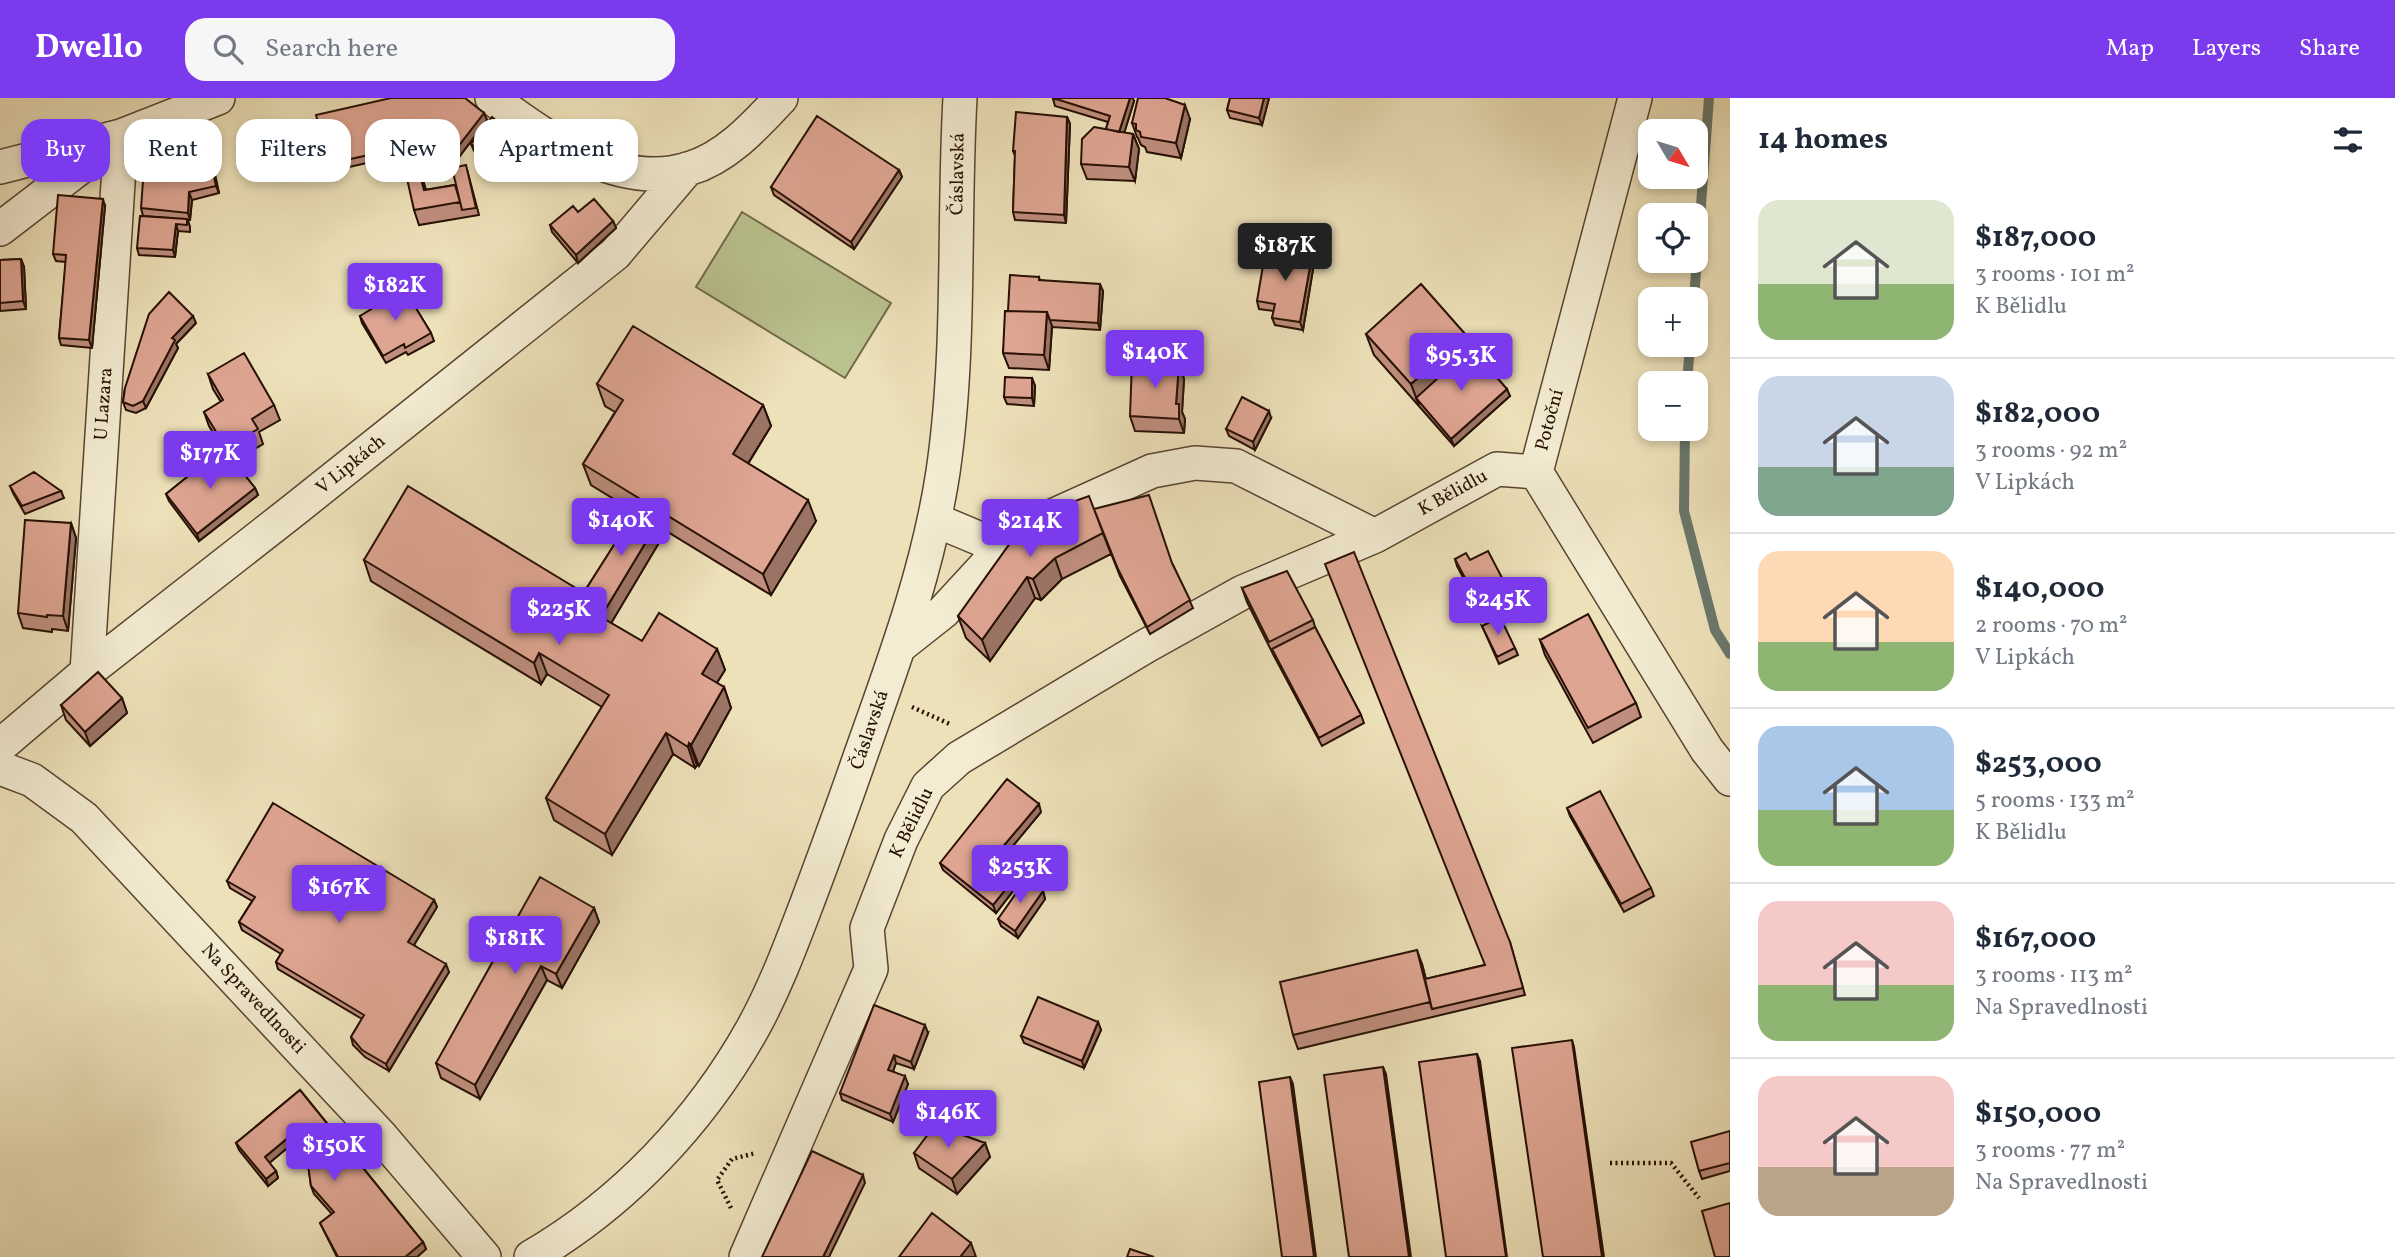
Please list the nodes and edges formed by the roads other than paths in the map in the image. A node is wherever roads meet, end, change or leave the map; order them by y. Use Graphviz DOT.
graph roads {
  1 [pos="218,98"];
  2 [pos="492,98"];
  3 [pos="781,98"];
  4 [pos="961,98"];
  5 [pos="1635,98"];
  6 [pos="121,136"];
  7 [pos="0,167"];
  8 [pos="687,169"];
  9 [pos="0,229"];
  10 [pos="1536,472"];
  11 [pos="935,520"];
  12 [pos="1375,536"];
  13 [pos="1002,548"];
  14 [pos="900,646"];
  15 [pos="87,672"];
  16 [pos="0,746"];
  17 [pos="0,768"];
  18 [pos="1730,779"];
  19 [pos="484,1257"];
  20 [pos="531,1257"];
  21 [pos="746,1257"];
  1 -- 6 [label="street"];
  2 -- 8 [label="street"];
  3 -- 8 [label="street"];
  4 -- 11 [label="street, Čáslavská"];
  5 -- 10 [label="street, Potoční"];
  6 -- 7 [label="street"];
  6 -- 9 [label="street"];
  6 -- 15 [label="street, U Lazara"];
  8 -- 15 [label="street, V Lipkách"];
  10 -- 12 [label="street, K Bělidlu"];
  10 -- 18 [label="street, Potoční"];
  11 -- 13 [label="street"];
  11 -- 14 [label="street, Čáslavská"];
  12 -- 13 [label="street"];
  12 -- 21 [label="street, K Bělidlu"];
  13 -- 14 [label="street"];
  14 -- 20 [label="street, Čáslavská"];
  15 -- 16 [label="street, V Lipkách"];
  17 -- 19 [label="street, Na Spravedlnosti"];
}
